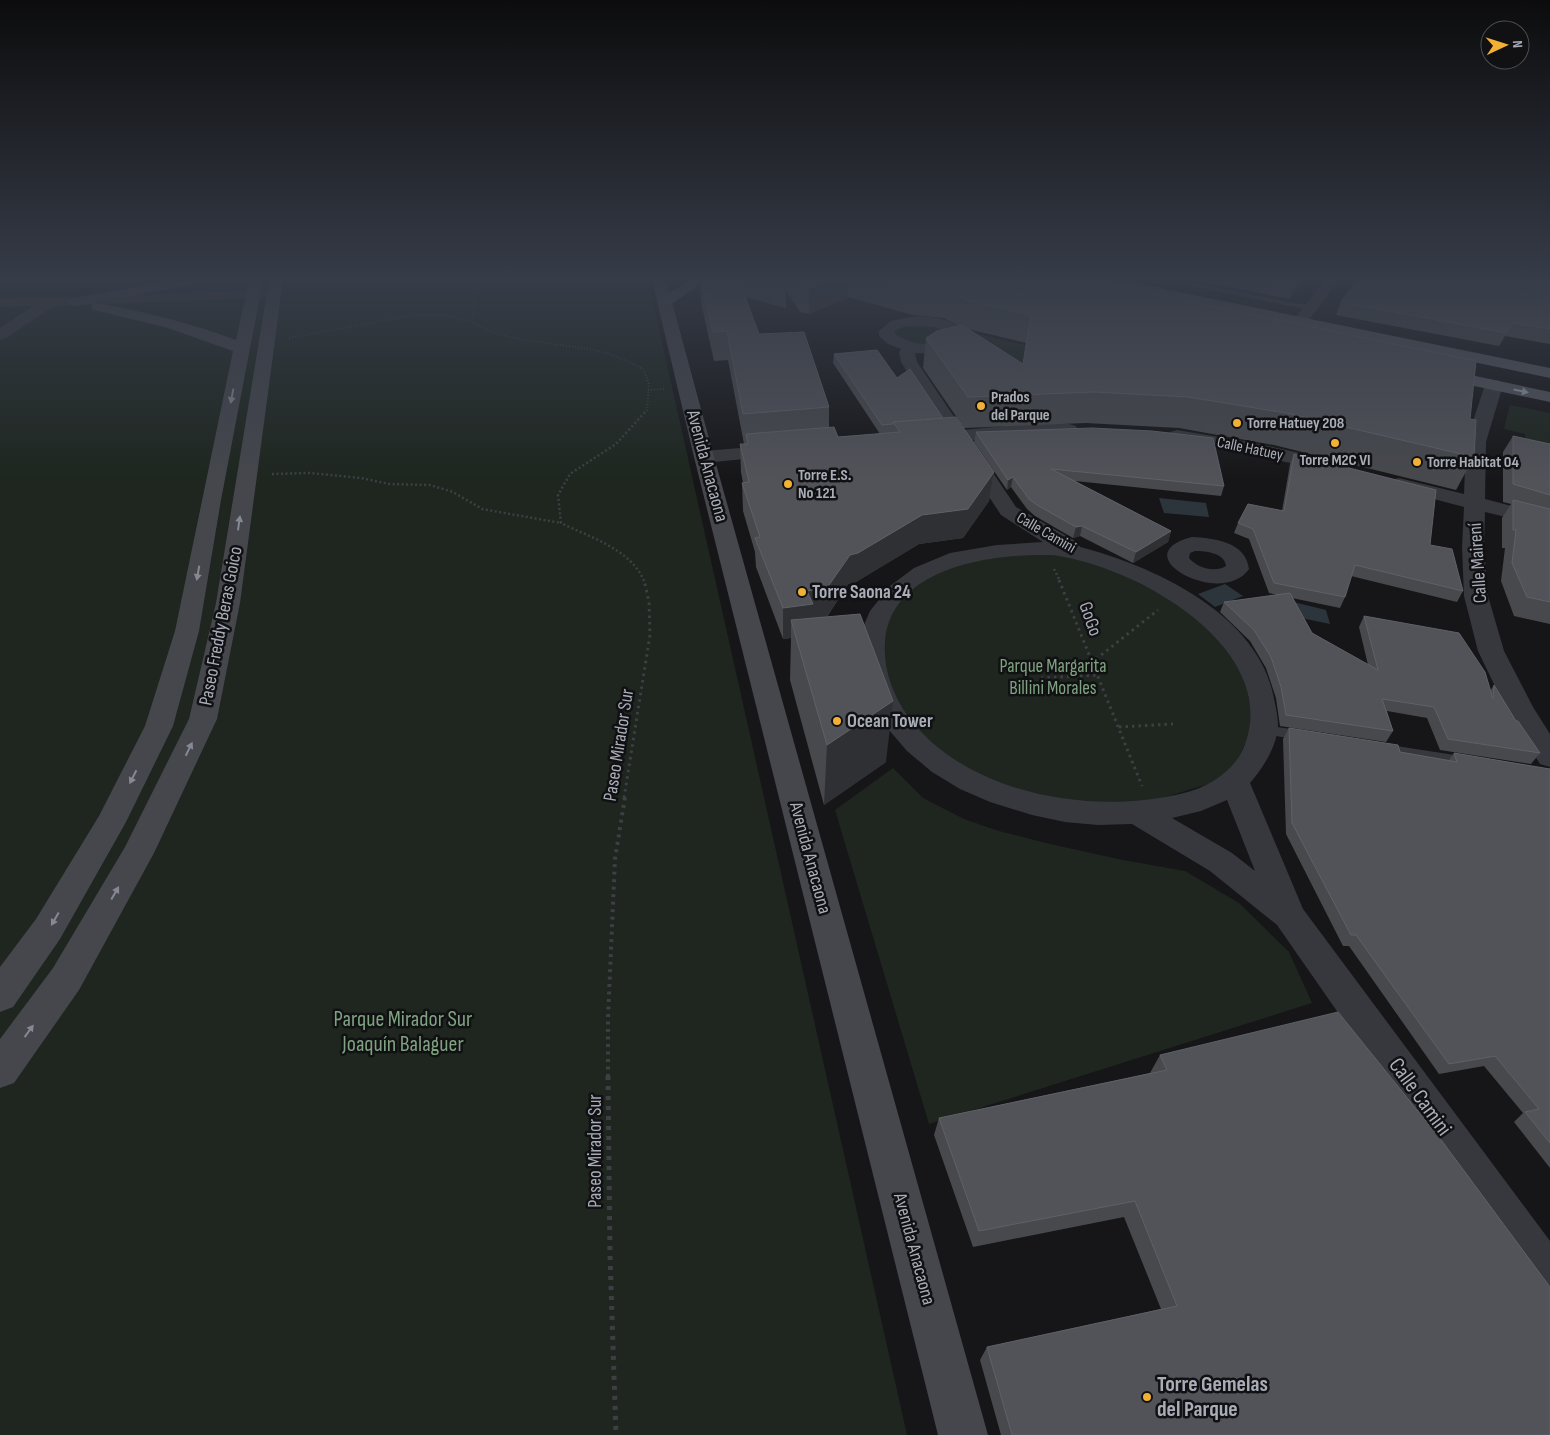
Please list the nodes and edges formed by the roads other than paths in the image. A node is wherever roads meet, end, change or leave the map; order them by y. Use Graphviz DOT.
graph roads {
  1 [pos="258,347"];
  2 [pos="676,347"];
  3 [pos="910,347"];
  4 [pos="1420,347"];
  5 [pos="241,348"];
  6 [pos="1426,370"];
  7 [pos="1550,374"];
  8 [pos="1494,385"];
  9 [pos="1550,397"];
  10 [pos="1084,430"];
  11 [pos="1158,434"];
  12 [pos="956,436"];
  13 [pos="917,439"];
  14 [pos="791,449"];
  15 [pos="704,457"];
  16 [pos="1347,470"];
  17 [pos="1383,480"];
  18 [pos="1475,503"];
  19 [pos="1008,511"];
  20 [pos="1550,522"];
  21 [pos="994,551"];
  22 [pos="1084,555"];
  23 [pos="1190,570"];
  24 [pos="1162,598"];
  25 [pos="1264,730"];
  26 [pos="1319,738"];
  27 [pos="1365,746"];
  28 [pos="1550,757"];
  29 [pos="1485,765"];
  30 [pos="1235,782"];
  31 [pos="1142,804"];
  32 [pos="1289,916"];
  33 [pos="0,996"];
  34 [pos="0,1070"];
  35 [pos="1550,1278"];
  36 [pos="963,1435"];
  34 -- 1 [label="street, Paseo Freddy Beras Goico, one-way"];
  2 -- 15 [label="street, Avenida Anacaona"];
  3 -- 12 [label="street, Calle Camini"];
  4 -- 7 [label="main road"];
  5 -- 33 [label="street, Paseo Freddy Beras Goico, one-way"];
  6 -- 8 [label="main road"];
  8 -- 9 [label="main road, one-way"];
  8 -- 18 [label="street, Calle Mairení"];
  10 -- 12 [label="street"];
  11 -- 16 [label="street, Calle Hatuey"];
  12 -- 13 [label="street"];
  12 -- 19 [label="street, Calle Camini"];
  14 -- 15 [label="street"];
  15 -- 36 [label="street, Avenida Anacaona"];
  17 -- 18 [label="street"];
  18 -- 20 [label="street"];
  18 -- 28 [label="street, Calle Mairení"];
  19 -- 21 [label="street, Calle Camini"];
  19 -- 22 [label="street, Calle Camini"];
  21 -- 22 [label="street"];
  21 -- 31 [label="street"];
  22 -- 24 [label="street"];
  23 -- 24 [label="street"];
  24 -- 25 [label="street"];
  25 -- 26 [label="lane"];
  25 -- 30 [label="street"];
  27 -- 29 [label="lane"];
  30 -- 31 [label="street"];
  30 -- 32 [label="street, Calle Camini"];
  31 -- 32 [label="street, Calle Camini"];
  32 -- 35 [label="street, Calle Camini"];
}
